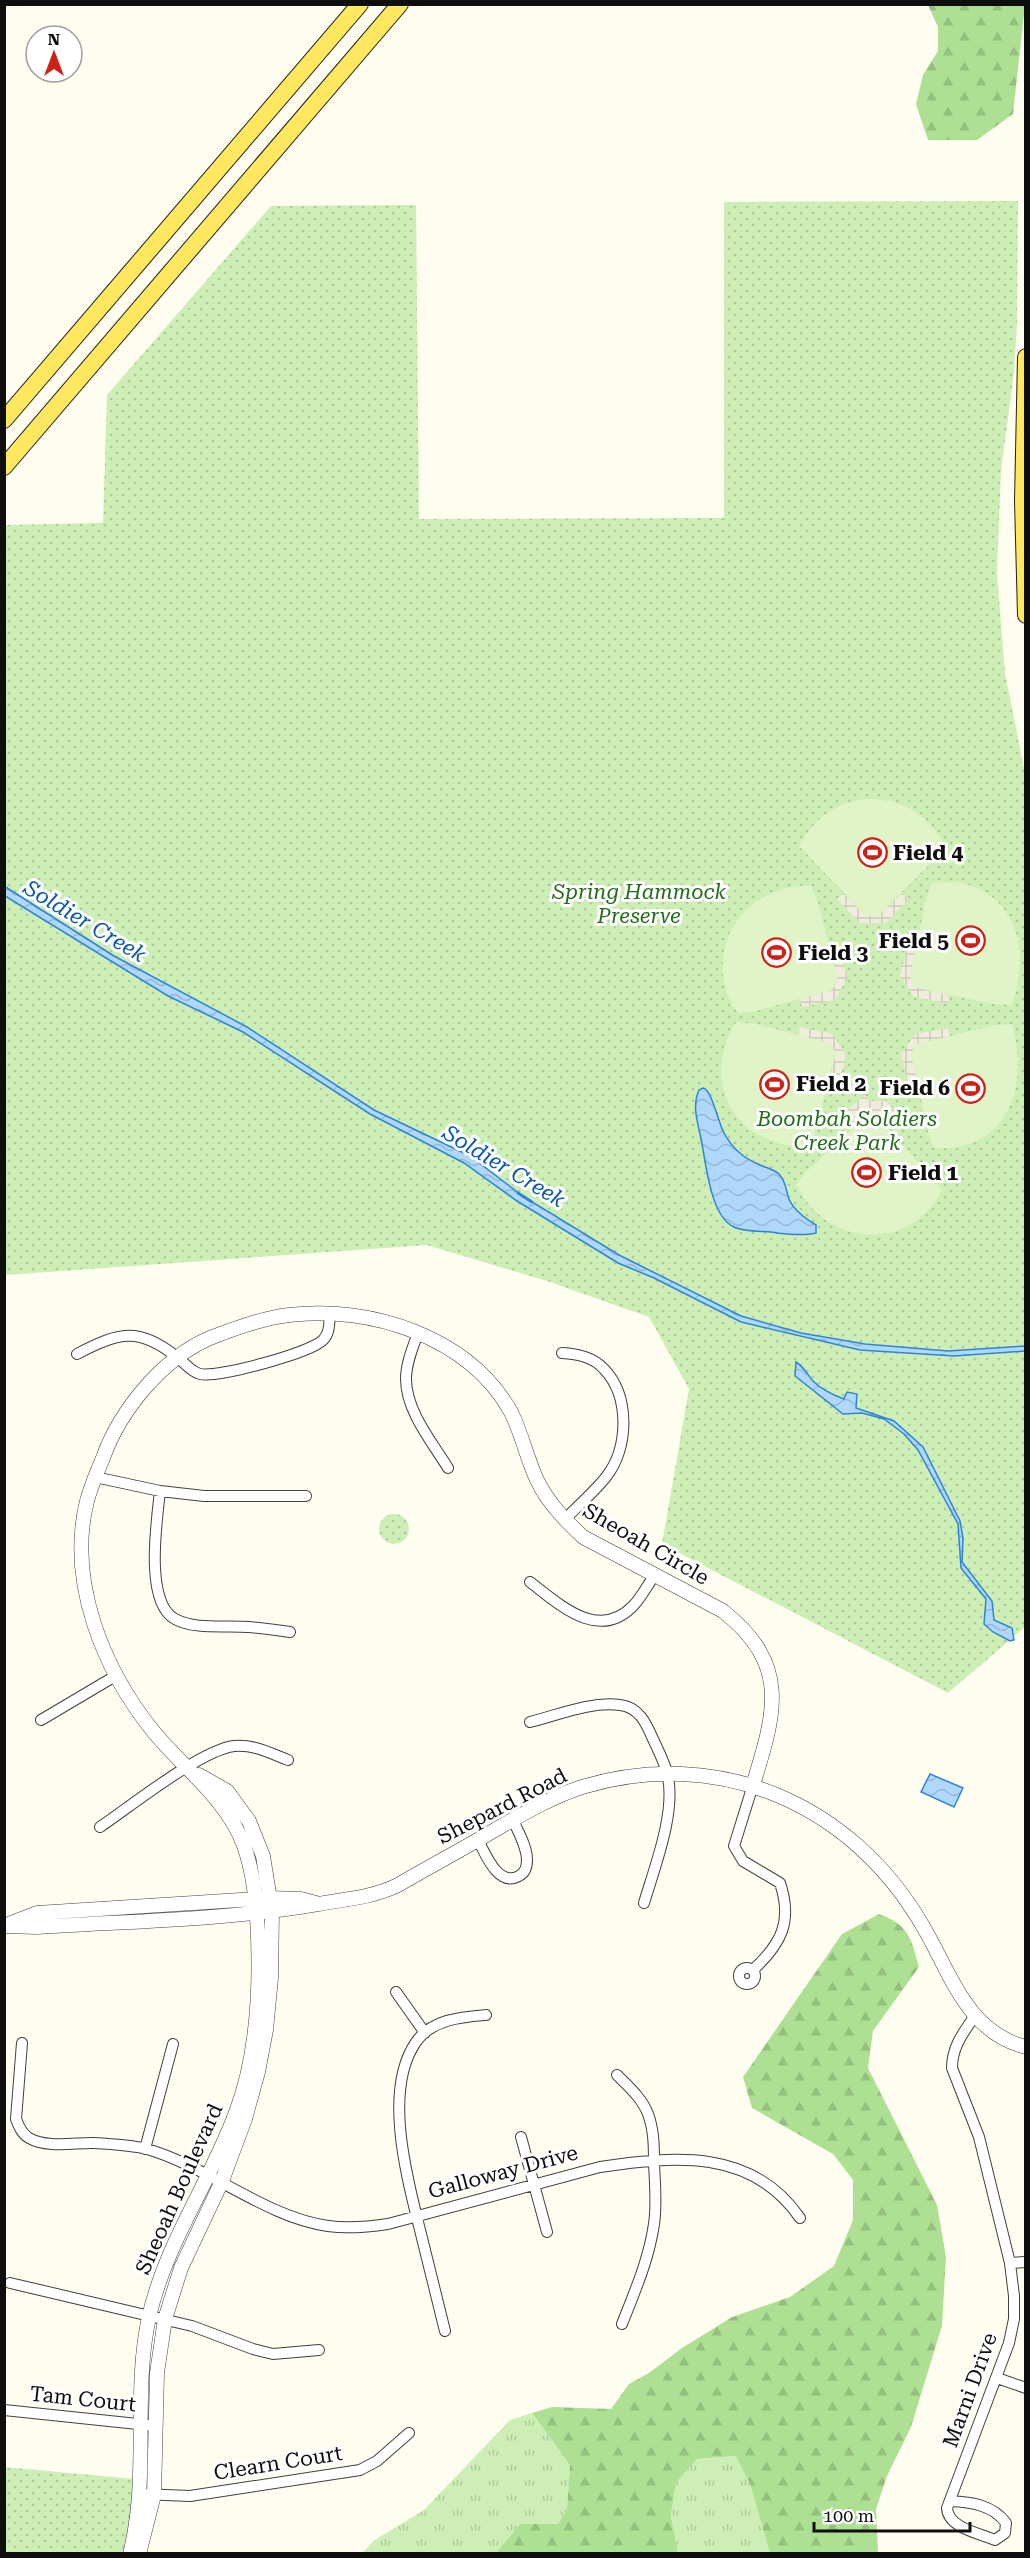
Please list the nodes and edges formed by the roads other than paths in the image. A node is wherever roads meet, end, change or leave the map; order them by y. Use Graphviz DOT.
graph roads {
  1 [pos="360,4"];
  2 [pos="400,4"];
  3 [pos="1026,357"];
  4 [pos="4,420"];
  5 [pos="4,467"];
  6 [pos="1024,501"];
  7 [pos="1026,615"];
  8 [pos="330,1314"];
  9 [pos="418,1333"];
  10 [pos="562,1353"];
  11 [pos="77,1354"];
  12 [pos="178,1358"];
  13 [pos="448,1468"];
  14 [pos="95,1478"];
  15 [pos="160,1491"];
  16 [pos="306,1496"];
  17 [pos="564,1520"];
  18 [pos="654,1576"];
  19 [pos="530,1582"];
  20 [pos="290,1632"];
  21 [pos="117,1675"];
  22 [pos="41,1720"];
  23 [pos="530,1722"];
  24 [pos="288,1760"];
  25 [pos="187,1768"];
  26 [pos="668,1774"];
  27 [pos="753,1785"];
  28 [pos="513,1820"];
  29 [pos="100,1827"];
  30 [pos="478,1840"];
  31 [pos="270,1898"];
  32 [pos="644,1902"];
  33 [pos="318,1904"];
  34 [pos="256,1906"];
  35 [pos="272,1912"];
  36 [pos="4,1926"];
  37 [pos="753,1971"];
  38 [pos="396,1992"];
  39 [pos="486,2016"];
  40 [pos="974,2016"];
  41 [pos="425,2033"];
  42 [pos="22,2043"];
  43 [pos="173,2044"];
  44 [pos="1026,2047"];
  45 [pos="617,2075"];
  46 [pos="521,2137"];
  47 [pos="145,2149"];
  48 [pos="654,2162"];
  49 [pos="208,2174"];
  50 [pos="222,2181"];
  51 [pos="533,2183"];
  52 [pos="416,2216"];
  53 [pos="800,2218"];
  54 [pos="547,2232"];
  55 [pos="1026,2262"];
  56 [pos="1010,2263"];
  57 [pos="10,2283"];
  58 [pos="149,2315"];
  59 [pos="165,2319"];
  60 [pos="622,2324"];
  61 [pos="445,2331"];
  62 [pos="319,2350"];
  63 [pos="997,2378"];
  64 [pos="1026,2388"];
  65 [pos="4,2410"];
  66 [pos="141,2426"];
  67 [pos="157,2426"];
  68 [pos="409,2433"];
  69 [pos="147,2494"];
  70 [pos="950,2501"];
  71 [pos="136,2550"];
  1 -- 4 [label="main road"];
  2 -- 5 [label="main road"];
  3 -- 6 [label="main road"];
  6 -- 7 [label="main road"];
  8 -- 9 [label="street, Sheoah Circle"];
  8 -- 12 [label="street, Sheoah Circle"];
  8 -- 12 [label="street"];
  9 -- 13 [label="street"];
  9 -- 17 [label="street, Sheoah Circle"];
  10 -- 17 [label="street"];
  11 -- 12 [label="street"];
  12 -- 14 [label="street, Sheoah Circle"];
  14 -- 15 [label="street"];
  14 -- 21 [label="street, Sheoah Circle"];
  15 -- 16 [label="street"];
  15 -- 20 [label="street"];
  17 -- 18 [label="street, Sheoah Circle"];
  18 -- 19 [label="street"];
  18 -- 27 [label="street, Sheoah Circle"];
  21 -- 22 [label="street"];
  21 -- 25 [label="street, Sheoah Circle"];
  23 -- 26 [label="street"];
  24 -- 25 [label="street"];
  25 -- 29 [label="street"];
  25 -- 31 [label="street, Sheoah Circle"];
  25 -- 34 [label="street, Sheoah Circle"];
  26 -- 27 [label="street, Shepard Road"];
  26 -- 28 [label="street, Shepard Road"];
  26 -- 32 [label="street"];
  27 -- 37 [label="street"];
  27 -- 40 [label="street, Shepard Road"];
  28 -- 30 [label="street, Shepard Road"];
  28 -- 30 [label="street"];
  30 -- 33 [label="street, Shepard Road"];
  31 -- 33 [label="street, Shepard Road"];
  31 -- 34 [label="street, Shepard Road"];
  31 -- 35 [label="street, Sheoah Circle"];
  33 -- 35 [label="street, Shepard Road"];
  34 -- 35 [label="street, Shepard Road"];
  34 -- 36 [label="street, Shepard Road"];
  34 -- 49 [label="street, Sheoah Boulevard"];
  35 -- 50 [label="street, Sheoah Boulevard"];
  38 -- 41 [label="street"];
  39 -- 41 [label="street"];
  40 -- 44 [label="street, Shepard Road"];
  40 -- 56 [label="street, Marni Drive"];
  41 -- 52 [label="street"];
  42 -- 47 [label="street, Galloway Drive"];
  43 -- 47 [label="street"];
  45 -- 48 [label="street"];
  46 -- 51 [label="street"];
  47 -- 49 [label="street, Galloway Drive"];
  48 -- 51 [label="street, Galloway Drive"];
  48 -- 53 [label="street, Galloway Drive"];
  48 -- 60 [label="street"];
  49 -- 50 [label="street, Galloway Drive"];
  49 -- 58 [label="street, Sheoah Boulevard"];
  50 -- 52 [label="street, Galloway Drive"];
  50 -- 59 [label="street, Sheoah Boulevard"];
  51 -- 52 [label="street, Galloway Drive"];
  51 -- 54 [label="street"];
  52 -- 61 [label="street"];
  55 -- 56 [label="street"];
  56 -- 63 [label="street, Marni Drive"];
  57 -- 58 [label="street"];
  58 -- 59 [label="street"];
  58 -- 66 [label="street, Sheoah Boulevard"];
  59 -- 62 [label="street"];
  59 -- 67 [label="street, Sheoah Boulevard"];
  63 -- 64 [label="street"];
  63 -- 70 [label="street, Marni Drive"];
  65 -- 66 [label="street, Tam Court"];
  66 -- 67 [label="street, Tam Court"];
  66 -- 69 [label="street, Sheoah Boulevard"];
  67 -- 69 [label="street, Sheoah Boulevard"];
  68 -- 69 [label="street, Clearn Court"];
  69 -- 71 [label="street, Sheoah Boulevard"];
  70 -- 70 [label="street"];
}
